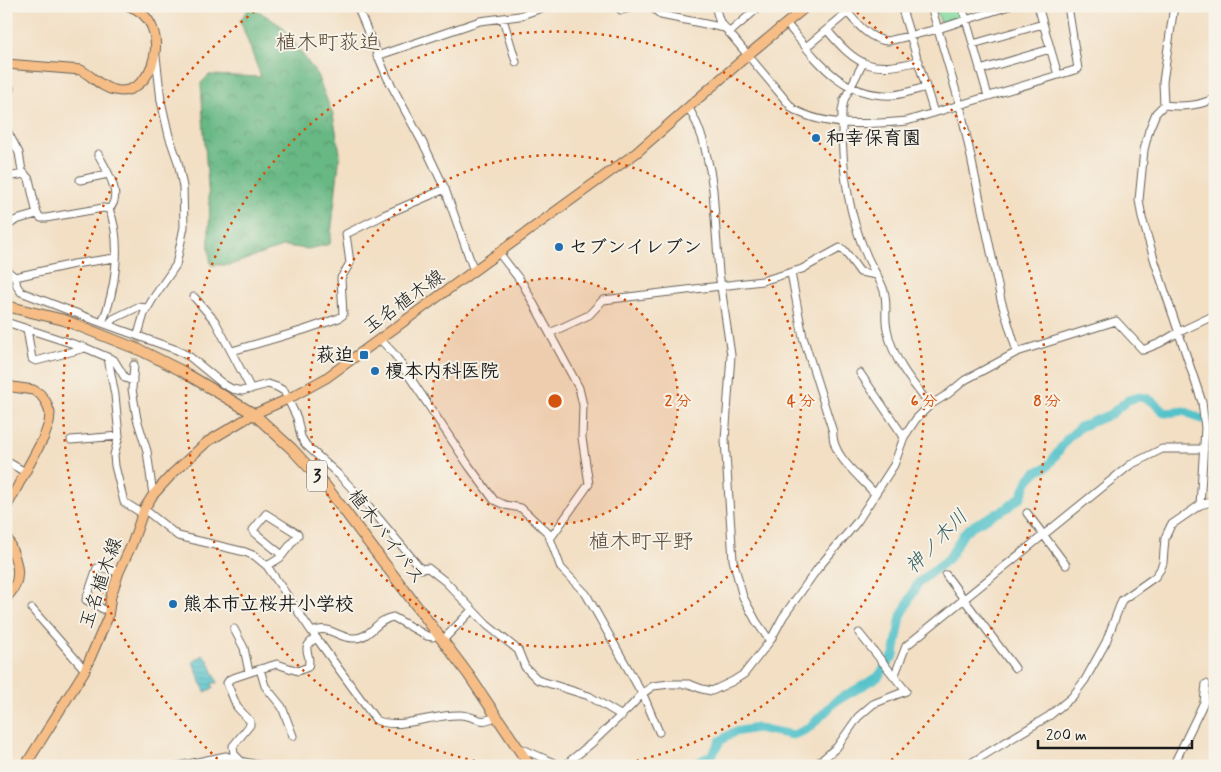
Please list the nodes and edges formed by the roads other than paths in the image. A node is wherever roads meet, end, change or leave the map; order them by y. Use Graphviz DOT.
graph roads {
  1 [pos="11,6"];
  2 [pos="357,6"];
  3 [pos="546,6"];
  4 [pos="617,6"];
  5 [pos="639,6"];
  6 [pos="651,6"];
  7 [pos="760,6"];
  8 [pos="807,6"];
  9 [pos="842,6"];
  10 [pos="855,6"];
  11 [pos="901,6"];
  12 [pos="931,6"];
  13 [pos="962,6"];
  14 [pos="1009,6"];
  15 [pos="1038,6"];
  16 [pos="1068,6"];
  17 [pos="1174,6"];
  18 [pos="132,7"];
  19 [pos="716,7"];
  20 [pos="6,9"];
  21 [pos="848,12"];
  22 [pos="502,19"];
  23 [pos="966,20"];
  24 [pos="786,23"];
  25 [pos="1042,24"];
  26 [pos="938,29"];
  27 [pos="827,30"];
  28 [pos="727,31"];
  29 [pos="911,36"];
  30 [pos="973,44"];
  31 [pos="806,47"];
  32 [pos="1050,49"];
  33 [pos="156,51"];
  34 [pos="748,55"];
  35 [pos="377,56"];
  36 [pos="516,62"];
  37 [pos="919,62"];
  38 [pos="863,63"];
  39 [pos="6,64"];
  40 [pos="980,70"];
  41 [pos="1058,75"];
  42 [pos="6,84"];
  43 [pos="926,87"];
  44 [pos="851,88"];
  45 [pos="988,96"];
  46 [pos="1215,98"];
  47 [pos="6,102"];
  48 [pos="960,105"];
  49 [pos="1164,106"];
  50 [pos="688,108"];
  51 [pos="934,113"];
  52 [pos="842,122"];
  53 [pos="6,128"];
  54 [pos="98,154"];
  55 [pos="25,174"];
  56 [pos="108,174"];
  57 [pos="6,176"];
  58 [pos="80,180"];
  59 [pos="445,189"];
  60 [pos="109,209"];
  61 [pos="37,214"];
  62 [pos="6,227"];
  63 [pos="499,253"];
  64 [pos="116,258"];
  65 [pos="6,270"];
  66 [pos="474,271"];
  67 [pos="791,273"];
  68 [pos="877,274"];
  69 [pos="15,277"];
  70 [pos="720,286"];
  71 [pos="194,296"];
  72 [pos="6,306"];
  73 [pos="147,308"];
  74 [pos="1215,316"];
  75 [pos="6,322"];
  76 [pos="105,324"];
  77 [pos="27,329"];
  78 [pos="139,331"];
  79 [pos="1179,332"];
  80 [pos="550,333"];
  81 [pos="380,339"];
  82 [pos="86,348"];
  83 [pos="232,351"];
  84 [pos="1017,352"];
  85 [pos="108,358"];
  86 [pos="134,364"];
  87 [pos="860,373"];
  88 [pos="133,381"];
  89 [pos="6,386"];
  90 [pos="252,389"];
  91 [pos="288,399"];
  92 [pos="930,405"];
  93 [pos="254,414"];
  94 [pos="119,436"];
  95 [pos="904,437"];
  96 [pos="71,440"];
  97 [pos="1204,449"];
  98 [pos="6,461"];
  99 [pos="25,472"];
  100 [pos="875,494"];
  101 [pos="153,495"];
  102 [pos="1215,501"];
  103 [pos="1200,505"];
  104 [pos="6,508"];
  105 [pos="143,511"];
  106 [pos="1027,513"];
  107 [pos="6,535"];
  108 [pos="1043,535"];
  109 [pos="550,539"];
  110 [pos="282,555"];
  111 [pos="1066,565"];
  112 [pos="267,566"];
  113 [pos="119,572"];
  114 [pos="946,575"];
  115 [pos="6,598"];
  116 [pos="964,599"];
  117 [pos="32,609"];
  118 [pos="103,609"];
  119 [pos="472,610"];
  120 [pos="234,629"];
  121 [pos="859,633"];
  122 [pos="314,635"];
  123 [pos="440,637"];
  124 [pos="770,641"];
  125 [pos="1015,668"];
  126 [pos="260,669"];
  127 [pos="85,670"];
  128 [pos="249,672"];
  129 [pos="894,677"];
  130 [pos="1206,684"];
  131 [pos="642,694"];
  132 [pos="497,716"];
  133 [pos="622,716"];
  134 [pos="659,732"];
  135 [pos="293,736"];
  136 [pos="518,747"];
  137 [pos="241,761"];
  138 [pos="26,766"];
  139 [pos="179,766"];
  140 [pos="260,766"];
  141 [pos="265,766"];
  142 [pos="530,766"];
  143 [pos="562,766"];
  144 [pos="815,766"];
  145 [pos="966,766"];
  146 [pos="1173,766"];
  1 -- 20 [label="street"];
  2 -- 35 [label="street"];
  3 -- 22 [label="street"];
  4 -- 5 [label="street"];
  6 -- 28 [label="street"];
  7 -- 28 [label="street"];
  8 -- 24 [label="main road, 玉名植木線"];
  9 -- 21 [label="street"];
  10 -- 21 [label="street"];
  11 -- 29 [label="street"];
  12 -- 26 [label="street"];
  13 -- 23 [label="street"];
  14 -- 23 [label="street"];
  15 -- 25 [label="street"];
  16 -- 41 [label="street"];
  17 -- 49 [label="street"];
  18 -- 33 [label="main road"];
  19 -- 28 [label="street"];
  21 -- 27 [label="street"];
  21 -- 29 [label="street"];
  22 -- 35 [label="street"];
  22 -- 36 [label="street"];
  23 -- 26 [label="street"];
  23 -- 30 [label="street"];
  24 -- 31 [label="street"];
  24 -- 34 [label="main road, 玉名植木線"];
  25 -- 30 [label="street"];
  25 -- 32 [label="street"];
  26 -- 29 [label="street"];
  26 -- 48 [label="street"];
  27 -- 31 [label="street"];
  27 -- 38 [label="street"];
  28 -- 34 [label="street"];
  29 -- 37 [label="street"];
  30 -- 40 [label="street"];
  31 -- 44 [label="street"];
  32 -- 40 [label="street"];
  32 -- 41 [label="street"];
  33 -- 39 [label="main road"];
  33 -- 73 [label="street"];
  34 -- 50 [label="main road, 玉名植木線"];
  34 -- 52 [label="street"];
  35 -- 59 [label="street"];
  37 -- 38 [label="street"];
  37 -- 43 [label="street"];
  38 -- 44 [label="street"];
  40 -- 45 [label="street"];
  41 -- 45 [label="street"];
  42 -- 47 [label="street"];
  43 -- 44 [label="street"];
  43 -- 51 [label="street"];
  44 -- 52 [label="street"];
  45 -- 48 [label="street"];
  46 -- 49 [label="street"];
  48 -- 51 [label="street"];
  48 -- 84 [label="street"];
  49 -- 79 [label="street"];
  50 -- 63 [label="main road, 玉名植木線"];
  50 -- 70 [label="street"];
  51 -- 52 [label="street"];
  52 -- 68 [label="street"];
  53 -- 55 [label="street"];
  54 -- 56 [label="street"];
  55 -- 57 [label="street"];
  55 -- 61 [label="street"];
  56 -- 58 [label="street"];
  56 -- 60 [label="street"];
  59 -- 66 [label="street"];
  59 -- 83 [label="street"];
  60 -- 61 [label="street"];
  60 -- 64 [label="street"];
  61 -- 62 [label="street"];
  63 -- 66 [label="main road, 玉名植木線"];
  63 -- 80 [label="street"];
  64 -- 69 [label="street"];
  64 -- 76 [label="street"];
  65 -- 69 [label="street"];
  66 -- 81 [label="main road, 玉名植木線"];
  67 -- 68 [label="street"];
  67 -- 70 [label="street"];
  67 -- 100 [label="street"];
  68 -- 92 [label="street"];
  69 -- 76 [label="street"];
  70 -- 80 [label="street"];
  70 -- 124 [label="street"];
  71 -- 83 [label="street"];
  72 -- 93 [label="highway, 植木バイパス / 3"];
  73 -- 76 [label="street"];
  73 -- 78 [label="street"];
  74 -- 79 [label="street"];
  75 -- 77 [label="street"];
  76 -- 90 [label="street"];
  77 -- 82 [label="street"];
  77 -- 82 [label="street"];
  79 -- 84 [label="street"];
  79 -- 97 [label="street"];
  80 -- 109 [label="street"];
  81 -- 91 [label="main road, 玉名植木線"];
  81 -- 109 [label="street"];
  82 -- 85 [label="street"];
  83 -- 90 [label="street"];
  84 -- 92 [label="street"];
  85 -- 88 [label="street"];
  85 -- 94 [label="street"];
  86 -- 88 [label="street"];
  87 -- 95 [label="street"];
  88 -- 101 [label="street"];
  89 -- 99 [label="main road"];
  90 -- 91 [label="street"];
  91 -- 93 [label="main road, 玉名植木線"];
  91 -- 119 [label="street"];
  92 -- 95 [label="street"];
  93 -- 101 [label="main road, 玉名植木線"];
  93 -- 123 [label="highway, 植木バイパス / 3"];
  94 -- 96 [label="street"];
  94 -- 105 [label="street"];
  95 -- 100 [label="street"];
  97 -- 103 [label="street"];
  97 -- 108 [label="street"];
  98 -- 99 [label="street"];
  99 -- 104 [label="main road"];
  100 -- 124 [label="street"];
  101 -- 105 [label="main road, 玉名植木線"];
  102 -- 103 [label="street"];
  103 -- 145 [label="street"];
  105 -- 112 [label="street"];
  105 -- 113 [label="main road, 玉名植木線"];
  106 -- 108 [label="street"];
  107 -- 115 [label="main road"];
  108 -- 111 [label="street"];
  108 -- 116 [label="street"];
  109 -- 131 [label="street"];
  110 -- 110 [label="street"];
  110 -- 112 [label="street"];
  112 -- 122 [label="street"];
  113 -- 118 [label="street"];
  113 -- 127 [label="main road, 玉名植木線"];
  114 -- 116 [label="street"];
  116 -- 125 [label="street"];
  116 -- 129 [label="street"];
  117 -- 127 [label="street"];
  119 -- 123 [label="street"];
  119 -- 133 [label="street"];
  120 -- 128 [label="street"];
  121 -- 129 [label="street"];
  122 -- 123 [label="street"];
  122 -- 126 [label="street"];
  122 -- 132 [label="street"];
  123 -- 132 [label="highway, 植木バイパス / 3"];
  124 -- 131 [label="street"];
  126 -- 128 [label="street"];
  126 -- 135 [label="street"];
  127 -- 138 [label="main road, 玉名植木線"];
  128 -- 137 [label="street"];
  129 -- 144 [label="street"];
  130 -- 146 [label="street"];
  131 -- 133 [label="street"];
  131 -- 134 [label="street"];
  132 -- 136 [label="highway, 植木バイパス / 3"];
  133 -- 143 [label="street"];
  136 -- 142 [label="highway, 植木バイパス / 3"];
  136 -- 143 [label="street"];
  137 -- 139 [label="street"];
  137 -- 140 [label="street"];
  140 -- 141 [label="street"];
}
